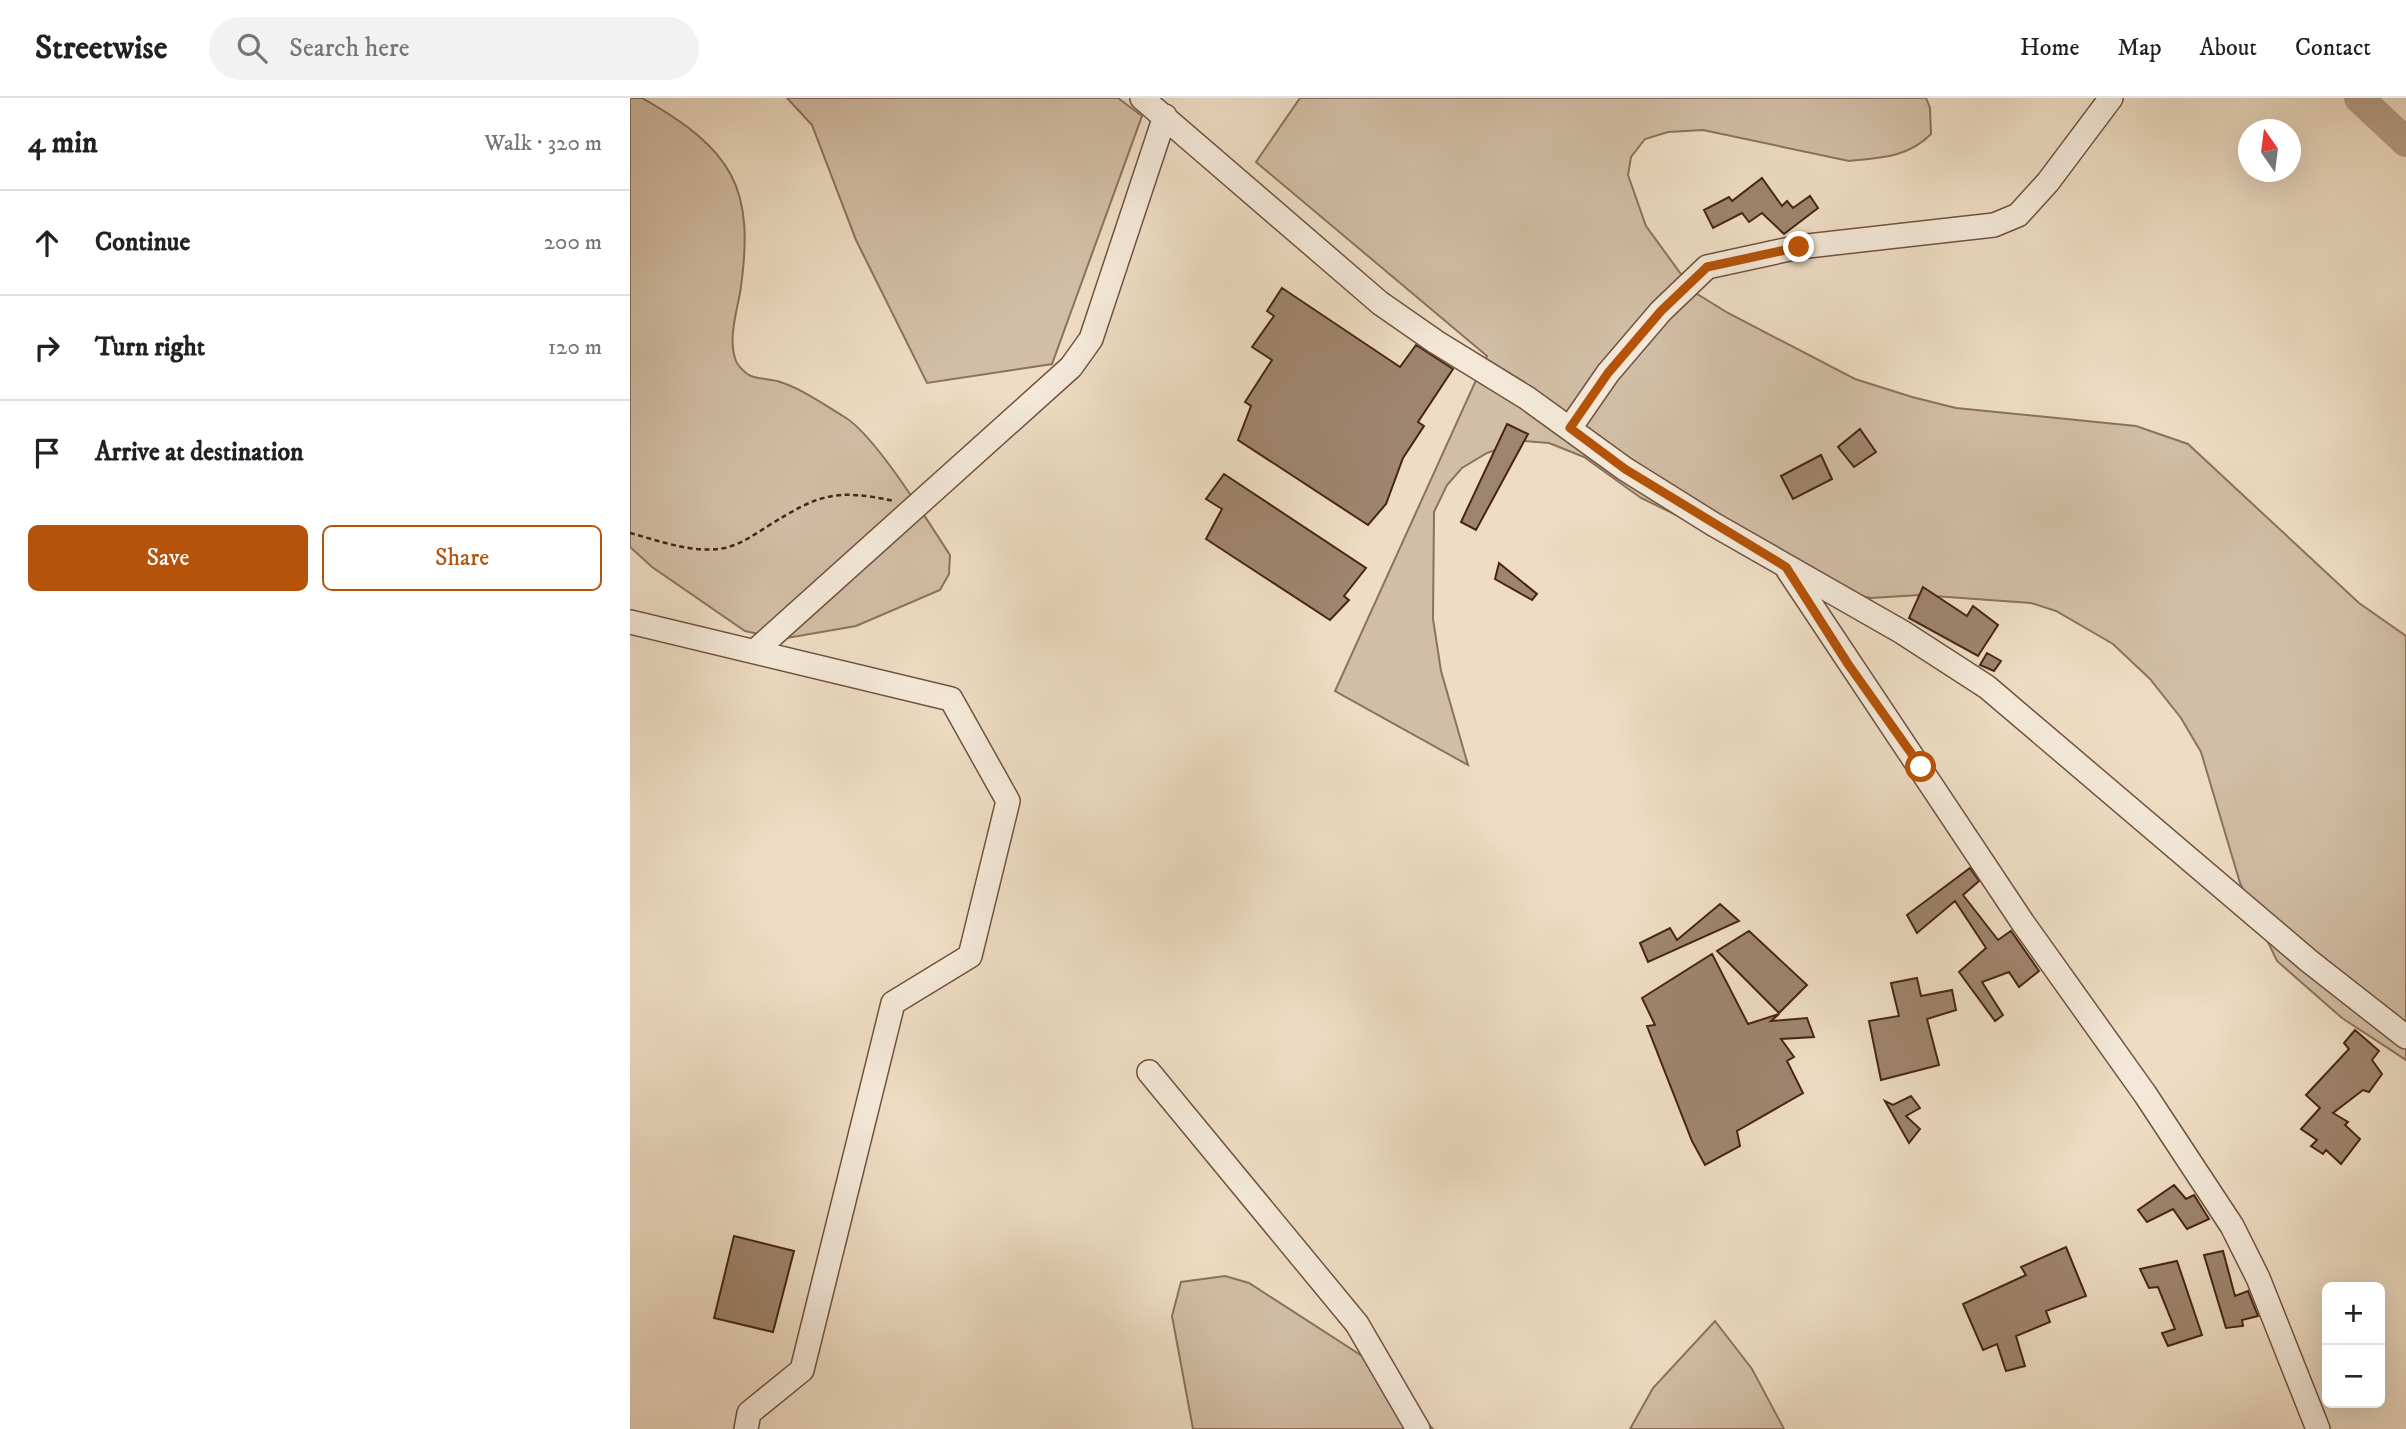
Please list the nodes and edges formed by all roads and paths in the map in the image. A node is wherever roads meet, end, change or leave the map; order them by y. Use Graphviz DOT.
graph roads {
  1 [pos="1142,98"];
  2 [pos="2111,98"];
  3 [pos="1165,116"];
  4 [pos="1570,428"];
  5 [pos="916,506"];
  6 [pos="630,533"];
  7 [pos="1786,567"];
  8 [pos="630,622"];
  9 [pos="755,651"];
  10 [pos="2406,1037"];
  11 [pos="1149,1072"];
  12 [pos="746,1429"];
  13 [pos="1418,1429"];
  14 [pos="2318,1429"];
  1 -- 3 [label="street"];
  2 -- 4 [label="street"];
  3 -- 4 [label="street"];
  3 -- 5 [label="street"];
  4 -- 7 [label="street"];
  5 -- 6 [label="path"];
  5 -- 9 [label="street"];
  7 -- 10 [label="street"];
  7 -- 14 [label="street"];
  8 -- 9 [label="street"];
  9 -- 12 [label="street"];
  11 -- 13 [label="street"];
}
